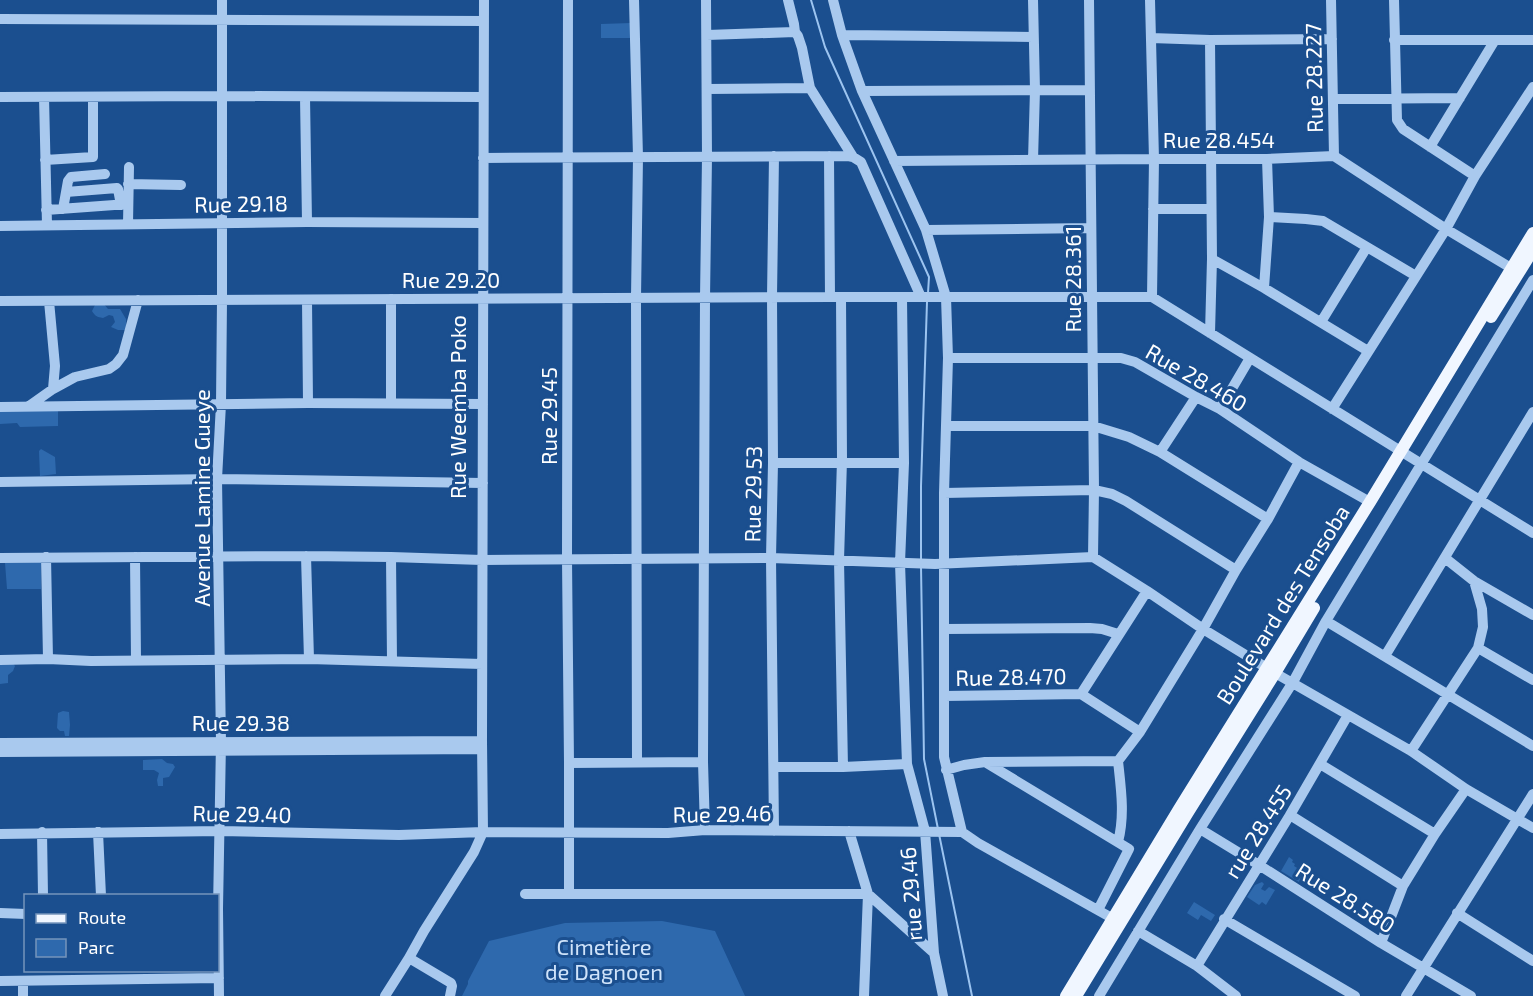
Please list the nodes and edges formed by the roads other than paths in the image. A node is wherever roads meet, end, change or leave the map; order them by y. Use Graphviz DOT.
graph roads {
  1 [pos="222,0"];
  2 [pos="478,0"];
  3 [pos="484,0"];
  4 [pos="568,0"];
  5 [pos="634,0"];
  6 [pos="706,0"];
  7 [pos="788,0"];
  8 [pos="833,0"];
  9 [pos="1033,0"];
  10 [pos="1089,0"];
  11 [pos="1150,0"];
  12 [pos="1331,0"];
  13 [pos="1394,0"];
  14 [pos="0,19"];
  15 [pos="222,19"];
  16 [pos="481,21"];
  17 [pos="795,32"];
  18 [pos="707,35"];
  19 [pos="842,35"];
  20 [pos="1033,38"];
  21 [pos="1150,38"];
  22 [pos="1332,39"];
  23 [pos="1495,39"];
  24 [pos="1210,40"];
  25 [pos="1395,40"];
  26 [pos="1533,40"];
  27 [pos="1533,87"];
  28 [pos="810,88"];
  29 [pos="707,89"];
  30 [pos="1035,90"];
  31 [pos="1090,90"];
  32 [pos="862,91"];
  33 [pos="222,96"];
  34 [pos="0,97"];
  35 [pos="44,97"];
  36 [pos="93,97"];
  37 [pos="305,97"];
  38 [pos="480,97"];
  39 [pos="1460,98"];
  40 [pos="1333,99"];
  41 [pos="1395,99"];
  42 [pos="1430,147"];
  43 [pos="774,156"];
  44 [pos="829,156"];
  45 [pos="1334,156"];
  46 [pos="638,157"];
  47 [pos="708,157"];
  48 [pos="854,157"];
  49 [pos="483,158"];
  50 [pos="569,158"];
  51 [pos="1091,159"];
  52 [pos="1154,159"];
  53 [pos="1210,159"];
  54 [pos="1267,159"];
  55 [pos="45,160"];
  56 [pos="1033,160"];
  57 [pos="894,161"];
  58 [pos="129,167"];
  59 [pos="105,174"];
  60 [pos="1475,177"];
  61 [pos="128,184"];
  62 [pos="181,185"];
  63 [pos="66,192"];
  64 [pos="124,205"];
  65 [pos="63,209"];
  66 [pos="1153,209"];
  67 [pos="1211,209"];
  68 [pos="46,210"];
  69 [pos="1269,218"];
  70 [pos="307,222"];
  71 [pos="222,223"];
  72 [pos="480,223"];
  73 [pos="128,224"];
  74 [pos="46,225"];
  75 [pos="0,226"];
  76 [pos="1091,228"];
  77 [pos="1446,229"];
  78 [pos="926,230"];
  79 [pos="1533,233"];
  80 [pos="1367,247"];
  81 [pos="1533,250"];
  82 [pos="1212,259"];
  83 [pos="1514,271"];
  84 [pos="1416,276"];
  85 [pos="1533,281"];
  86 [pos="1264,288"];
  87 [pos="772,297"];
  88 [pos="836,297"];
  89 [pos="926,297"];
  90 [pos="946,297"];
  91 [pos="1092,297"];
  92 [pos="1152,297"];
  93 [pos="568,298"];
  94 [pos="636,298"];
  95 [pos="705,298"];
  96 [pos="902,298"];
  97 [pos="391,299"];
  98 [pos="480,299"];
  99 [pos="138,300"];
  100 [pos="222,300"];
  101 [pos="307,300"];
  102 [pos="0,301"];
  103 [pos="49,301"];
  104 [pos="1321,322"];
  105 [pos="1210,333"];
  106 [pos="1368,351"];
  107 [pos="948,358"];
  108 [pos="1250,358"];
  109 [pos="1092,359"];
  110 [pos="53,389"];
  111 [pos="1196,398"];
  112 [pos="308,403"];
  113 [pos="391,403"];
  114 [pos="221,404"];
  115 [pos="480,404"];
  116 [pos="0,406"];
  117 [pos="29,406"];
  118 [pos="1220,409"];
  119 [pos="1332,409"];
  120 [pos="1533,412"];
  121 [pos="947,426"];
  122 [pos="1094,426"];
  123 [pos="1160,452"];
  124 [pos="1403,454"];
  125 [pos="1299,462"];
  126 [pos="773,463"];
  127 [pos="842,463"];
  128 [pos="904,464"];
  129 [pos="1421,465"];
  130 [pos="217,480"];
  131 [pos="0,482"];
  132 [pos="479,483"];
  133 [pos="1094,490"];
  134 [pos="944,493"];
  135 [pos="1479,500"];
  136 [pos="1370,502"];
  137 [pos="1268,519"];
  138 [pos="1533,533"];
  139 [pos="306,556"];
  140 [pos="391,556"];
  141 [pos="46,557"];
  142 [pos="135,557"];
  143 [pos="219,557"];
  144 [pos="1093,557"];
  145 [pos="0,558"];
  146 [pos="771,558"];
  147 [pos="1444,558"];
  148 [pos="567,559"];
  149 [pos="637,559"];
  150 [pos="705,559"];
  151 [pos="479,560"];
  152 [pos="838,560"];
  153 [pos="903,563"];
  154 [pos="940,563"];
  155 [pos="1236,570"];
  156 [pos="1474,581"];
  157 [pos="1147,591"];
  158 [pos="1533,615"];
  159 [pos="1326,621"];
  160 [pos="944,629"];
  161 [pos="1203,629"];
  162 [pos="1118,634"];
  163 [pos="1478,648"];
  164 [pos="1385,656"];
  165 [pos="48,659"];
  166 [pos="309,659"];
  167 [pos="0,660"];
  168 [pos="136,660"];
  169 [pos="220,660"];
  170 [pos="392,661"];
  171 [pos="479,664"];
  172 [pos="1272,671"];
  173 [pos="1533,680"];
  174 [pos="1293,682"];
  175 [pos="1081,694"];
  176 [pos="1448,694"];
  177 [pos="944,696"];
  178 [pos="1348,715"];
  179 [pos="1140,732"];
  180 [pos="0,742"];
  181 [pos="480,744"];
  182 [pos="221,746"];
  183 [pos="1533,746"];
  184 [pos="1411,750"];
  185 [pos="0,752"];
  186 [pos="1118,761"];
  187 [pos="637,762"];
  188 [pos="703,762"];
  189 [pos="985,762"];
  190 [pos="569,763"];
  191 [pos="908,764"];
  192 [pos="1320,764"];
  193 [pos="774,767"];
  194 [pos="843,767"];
  195 [pos="946,770"];
  196 [pos="1466,789"];
  197 [pos="1533,794"];
  198 [pos="1290,815"];
  199 [pos="1517,818"];
  200 [pos="1533,828"];
  201 [pos="1200,829"];
  202 [pos="705,830"];
  203 [pos="220,831"];
  204 [pos="774,831"];
  205 [pos="849,831"];
  206 [pos="925,831"];
  207 [pos="42,832"];
  208 [pos="98,832"];
  209 [pos="483,832"];
  210 [pos="570,832"];
  211 [pos="962,832"];
  212 [pos="0,834"];
  213 [pos="1435,834"];
  214 [pos="1118,842"];
  215 [pos="1259,865"];
  216 [pos="1402,886"];
  217 [pos="43,894"];
  218 [pos="100,894"];
  219 [pos="218,894"];
  220 [pos="525,894"];
  221 [pos="569,894"];
  222 [pos="868,894"];
  223 [pos="1098,910"];
  224 [pos="0,913"];
  225 [pos="1457,913"];
  226 [pos="24,914"];
  227 [pos="1224,920"];
  228 [pos="1117,921"];
  229 [pos="1138,931"];
  230 [pos="1381,943"];
  231 [pos="934,953"];
  232 [pos="409,958"];
  233 [pos="1533,961"];
  234 [pos="1197,966"];
  235 [pos="1424,968"];
  236 [pos="219,972"];
  237 [pos="219,978"];
  238 [pos="0,981"];
  239 [pos="23,982"];
  240 [pos="23,996"];
  241 [pos="219,996"];
  242 [pos="385,996"];
  243 [pos="450,996"];
  244 [pos="864,996"];
  245 [pos="943,996"];
  246 [pos="1066,996"];
  247 [pos="1076,996"];
  248 [pos="1099,996"];
  249 [pos="1236,996"];
  250 [pos="1355,996"];
  251 [pos="1406,996"];
  252 [pos="1471,996"];
  1 -- 15 [label="street, Avenue Lamine Gueye"];
  2 -- 16 [label="street, Rue Weemba Poko"];
  3 -- 16 [label="street, Rue Weemba Poko"];
  4 -- 50 [label="street, Rue 29.45"];
  5 -- 46 [label="street"];
  6 -- 18 [label="street"];
  7 -- 17 [label="street"];
  8 -- 19 [label="street"];
  9 -- 20 [label="street"];
  10 -- 31 [label="street, Rue 28.361"];
  11 -- 21 [label="street"];
  12 -- 22 [label="street, Rue 28.227"];
  13 -- 25 [label="street"];
  14 -- 15 [label="street"];
  15 -- 16 [label="street"];
  15 -- 33 [label="street, Avenue Lamine Gueye"];
  16 -- 38 [label="street, Rue Weemba Poko"];
  17 -- 18 [label="street"];
  17 -- 28 [label="street"];
  18 -- 29 [label="street"];
  19 -- 20 [label="street"];
  19 -- 32 [label="street"];
  20 -- 30 [label="street"];
  21 -- 24 [label="street"];
  21 -- 52 [label="street"];
  22 -- 24 [label="street"];
  22 -- 40 [label="street, Rue 28.227"];
  23 -- 25 [label="street"];
  23 -- 26 [label="street"];
  23 -- 39 [label="street"];
  24 -- 53 [label="street"];
  25 -- 41 [label="street"];
  27 -- 60 [label="street"];
  28 -- 29 [label="street"];
  28 -- 48 [label="street"];
  29 -- 47 [label="street"];
  30 -- 31 [label="street"];
  30 -- 32 [label="street"];
  30 -- 56 [label="street"];
  31 -- 51 [label="street, Rue 28.361"];
  32 -- 57 [label="street"];
  33 -- 36 [label="street"];
  33 -- 37 [label="street"];
  33 -- 71 [label="street, Avenue Lamine Gueye"];
  34 -- 35 [label="street"];
  35 -- 36 [label="street"];
  35 -- 55 [label="street"];
  36 -- 55 [label="street"];
  37 -- 38 [label="street"];
  37 -- 70 [label="street"];
  38 -- 49 [label="street, Rue Weemba Poko"];
  38 -- 72 [label="street, Rue Weemba Poko"];
  39 -- 41 [label="street"];
  39 -- 42 [label="street"];
  40 -- 41 [label="street"];
  40 -- 45 [label="street, Rue 28.227"];
  41 -- 42 [label="street"];
  42 -- 60 [label="street"];
  43 -- 44 [label="street"];
  43 -- 47 [label="street"];
  43 -- 87 [label="street, Rue 29.53"];
  44 -- 48 [label="street"];
  44 -- 88 [label="street"];
  45 -- 54 [label="street, Rue 28.454"];
  45 -- 77 [label="street"];
  46 -- 47 [label="street"];
  46 -- 50 [label="street"];
  46 -- 94 [label="street"];
  47 -- 95 [label="street"];
  48 -- 89 [label="street"];
  49 -- 50 [label="street"];
  49 -- 72 [label="street, Rue Weemba Poko"];
  50 -- 93 [label="street, Rue 29.45"];
  51 -- 52 [label="street, Rue 28.454"];
  51 -- 56 [label="street, Rue 28.454"];
  51 -- 76 [label="street, Rue 28.361"];
  52 -- 53 [label="street, Rue 28.454"];
  52 -- 66 [label="street"];
  53 -- 54 [label="street, Rue 28.454"];
  53 -- 67 [label="street"];
  54 -- 69 [label="street"];
  55 -- 68 [label="street"];
  56 -- 57 [label="street, Rue 28.454"];
  57 -- 78 [label="street"];
  58 -- 61 [label="street"];
  59 -- 63 [label="street"];
  60 -- 77 [label="street"];
  61 -- 62 [label="street"];
  61 -- 64 [label="street"];
  63 -- 64 [label="street"];
  63 -- 65 [label="street"];
  64 -- 65 [label="street"];
  64 -- 73 [label="street"];
  65 -- 68 [label="street"];
  66 -- 67 [label="street"];
  66 -- 92 [label="street"];
  67 -- 82 [label="street"];
  68 -- 74 [label="street"];
  69 -- 80 [label="street"];
  69 -- 86 [label="street"];
  70 -- 71 [label="street, Rue 29.18"];
  70 -- 72 [label="street, Rue 29.18"];
  71 -- 73 [label="street, Rue 29.18"];
  71 -- 100 [label="street, Avenue Lamine Gueye"];
  72 -- 98 [label="street, Rue Weemba Poko"];
  73 -- 74 [label="street, Rue 29.18"];
  74 -- 75 [label="street, Rue 29.18"];
  76 -- 78 [label="street"];
  76 -- 91 [label="street, Rue 28.361"];
  77 -- 83 [label="street"];
  77 -- 84 [label="street"];
  78 -- 90 [label="street"];
  79 -- 83 [label="main road, Boulevard des Tensoba"];
  80 -- 84 [label="street"];
  80 -- 104 [label="street"];
  81 -- 83 [label="main road, Boulevard des Tensoba"];
  82 -- 86 [label="street"];
  82 -- 105 [label="street"];
  83 -- 85 [label="street"];
  83 -- 124 [label="main road, Boulevard des Tensoba"];
  84 -- 106 [label="street"];
  85 -- 129 [label="street"];
  86 -- 104 [label="street"];
  87 -- 88 [label="street, Rue 29.20"];
  87 -- 95 [label="street, Rue 29.20"];
  87 -- 126 [label="street, Rue 29.53"];
  88 -- 96 [label="street, Rue 29.20"];
  88 -- 127 [label="street"];
  89 -- 90 [label="street, Rue 29.20"];
  89 -- 96 [label="street, Rue 29.20"];
  90 -- 91 [label="street, Rue 29.20"];
  90 -- 107 [label="street"];
  91 -- 92 [label="street, Rue 29.20"];
  91 -- 109 [label="street, Rue 28.361"];
  92 -- 105 [label="street"];
  93 -- 94 [label="street, Rue 29.20"];
  93 -- 98 [label="street, Rue 29.20"];
  93 -- 148 [label="street, Rue 29.45"];
  94 -- 95 [label="street, Rue 29.20"];
  94 -- 149 [label="street"];
  95 -- 150 [label="street"];
  96 -- 128 [label="street, rue 29.46"];
  97 -- 98 [label="street, Rue 29.20"];
  97 -- 101 [label="street, Rue 29.20"];
  97 -- 113 [label="street"];
  98 -- 115 [label="street, Rue Weemba Poko"];
  99 -- 100 [label="street, Rue 29.20"];
  99 -- 103 [label="street, Rue 29.20"];
  99 -- 110 [label="street"];
  100 -- 101 [label="street, Rue 29.20"];
  100 -- 114 [label="street, Avenue Lamine Gueye"];
  101 -- 112 [label="street"];
  102 -- 103 [label="street, Rue 29.20"];
  103 -- 110 [label="street"];
  104 -- 106 [label="street"];
  105 -- 108 [label="street"];
  106 -- 119 [label="street"];
  107 -- 109 [label="street, Rue 28.460"];
  107 -- 121 [label="street"];
  108 -- 118 [label="street"];
  108 -- 119 [label="street"];
  109 -- 111 [label="street, Rue 28.460"];
  109 -- 122 [label="street, Rue 28.361"];
  110 -- 117 [label="street"];
  111 -- 118 [label="street, Rue 28.460"];
  111 -- 123 [label="street"];
  112 -- 113 [label="street"];
  112 -- 114 [label="street"];
  113 -- 115 [label="street"];
  114 -- 117 [label="street"];
  114 -- 130 [label="street, Avenue Lamine Gueye"];
  115 -- 132 [label="street, Rue Weemba Poko"];
  116 -- 117 [label="street"];
  118 -- 125 [label="street, Rue 28.460"];
  119 -- 124 [label="street"];
  120 -- 135 [label="street"];
  121 -- 122 [label="street"];
  121 -- 134 [label="street"];
  122 -- 123 [label="street"];
  122 -- 133 [label="street, Rue 28.361"];
  123 -- 137 [label="street"];
  124 -- 129 [label="street"];
  124 -- 136 [label="main road, Boulevard des Tensoba"];
  124 -- 172 [label="main road, Boulevard des Tensoba"];
  125 -- 136 [label="street, Rue 28.460"];
  125 -- 137 [label="street"];
  126 -- 127 [label="street"];
  126 -- 146 [label="street, Rue 29.53"];
  127 -- 128 [label="street"];
  127 -- 152 [label="street"];
  128 -- 153 [label="street, rue 29.46"];
  129 -- 135 [label="street"];
  129 -- 159 [label="street"];
  130 -- 131 [label="street"];
  130 -- 132 [label="street"];
  130 -- 143 [label="street, Avenue Lamine Gueye"];
  132 -- 151 [label="street, Rue Weemba Poko"];
  133 -- 134 [label="street"];
  133 -- 144 [label="street, Rue 28.361"];
  133 -- 155 [label="street"];
  134 -- 154 [label="street"];
  135 -- 138 [label="street"];
  135 -- 147 [label="street"];
  136 -- 172 [label="main road, Boulevard des Tensoba"];
  137 -- 155 [label="street"];
  139 -- 140 [label="street"];
  139 -- 143 [label="street"];
  139 -- 166 [label="street"];
  140 -- 151 [label="street"];
  140 -- 170 [label="street"];
  141 -- 142 [label="street"];
  141 -- 145 [label="street"];
  141 -- 165 [label="street"];
  142 -- 143 [label="street"];
  142 -- 168 [label="street"];
  143 -- 169 [label="street, Avenue Lamine Gueye"];
  144 -- 154 [label="street"];
  144 -- 157 [label="street"];
  146 -- 150 [label="street"];
  146 -- 152 [label="street"];
  146 -- 193 [label="street, Rue 29.53"];
  147 -- 156 [label="street"];
  147 -- 164 [label="street"];
  148 -- 149 [label="street"];
  148 -- 151 [label="street"];
  148 -- 190 [label="street, Rue 29.45"];
  149 -- 150 [label="street"];
  149 -- 187 [label="street"];
  150 -- 188 [label="street"];
  151 -- 171 [label="street, Rue Weemba Poko"];
  152 -- 153 [label="street"];
  152 -- 194 [label="street"];
  153 -- 154 [label="street"];
  153 -- 191 [label="street, rue 29.46"];
  154 -- 160 [label="street"];
  155 -- 161 [label="street"];
  156 -- 158 [label="street"];
  156 -- 163 [label="street"];
  157 -- 161 [label="street"];
  157 -- 162 [label="street"];
  159 -- 164 [label="street"];
  159 -- 174 [label="street"];
  160 -- 162 [label="street"];
  160 -- 177 [label="street"];
  161 -- 172 [label="street"];
  161 -- 179 [label="street"];
  162 -- 175 [label="street"];
  163 -- 173 [label="street"];
  163 -- 176 [label="street"];
  164 -- 176 [label="street"];
  165 -- 167 [label="street"];
  165 -- 168 [label="street"];
  166 -- 169 [label="street"];
  166 -- 170 [label="street"];
  168 -- 169 [label="street"];
  169 -- 182 [label="street, Avenue Lamine Gueye"];
  170 -- 171 [label="street"];
  171 -- 181 [label="street, Rue Weemba Poko"];
  172 -- 174 [label="street"];
  172 -- 228 [label="main road, Boulevard des Tensoba"];
  174 -- 178 [label="street"];
  174 -- 201 [label="street"];
  175 -- 177 [label="street, Rue 28.470"];
  175 -- 179 [label="street, Rue 28.470"];
  176 -- 183 [label="street"];
  176 -- 184 [label="street"];
  177 -- 195 [label="street"];
  178 -- 184 [label="street"];
  178 -- 192 [label="street, rue 28.455"];
  179 -- 186 [label="street"];
  180 -- 182 [label="street, Rue 29.38"];
  181 -- 182 [label="street"];
  181 -- 209 [label="street, Rue Weemba Poko"];
  182 -- 185 [label="street"];
  182 -- 203 [label="street, Avenue Lamine Gueye"];
  184 -- 196 [label="street"];
  186 -- 189 [label="street"];
  186 -- 214 [label="street"];
  187 -- 188 [label="street"];
  187 -- 190 [label="street"];
  188 -- 202 [label="street"];
  189 -- 195 [label="street"];
  189 -- 214 [label="street"];
  190 -- 210 [label="street, Rue 29.45"];
  191 -- 194 [label="street"];
  191 -- 206 [label="street, rue 29.46"];
  192 -- 198 [label="street, rue 28.455"];
  192 -- 213 [label="street"];
  193 -- 194 [label="street"];
  193 -- 204 [label="street, Rue 29.53"];
  195 -- 211 [label="street"];
  196 -- 199 [label="street"];
  196 -- 213 [label="street"];
  197 -- 199 [label="street"];
  198 -- 215 [label="street, rue 28.455"];
  198 -- 216 [label="street"];
  199 -- 200 [label="street"];
  199 -- 225 [label="street"];
  201 -- 215 [label="street, Rue 28.580"];
  201 -- 229 [label="street"];
  202 -- 204 [label="street, Rue 29.46"];
  202 -- 210 [label="street, Rue 29.46"];
  203 -- 208 [label="street, Rue 29.40"];
  203 -- 209 [label="street, Rue 29.40"];
  203 -- 219 [label="street, Avenue Lamine Gueye"];
  204 -- 205 [label="street, Rue 29.46"];
  205 -- 206 [label="street, Rue 29.46"];
  205 -- 222 [label="street"];
  206 -- 211 [label="street, Rue 29.46"];
  206 -- 231 [label="street, rue 29.46"];
  207 -- 208 [label="street, Rue 29.40"];
  207 -- 212 [label="street, Rue 29.40"];
  207 -- 217 [label="street"];
  208 -- 218 [label="street"];
  209 -- 210 [label="street, Rue 29.46"];
  209 -- 232 [label="street"];
  210 -- 221 [label="street, Rue 29.45"];
  211 -- 223 [label="street"];
  213 -- 216 [label="street"];
  214 -- 223 [label="street"];
  215 -- 227 [label="street, rue 28.455"];
  215 -- 230 [label="street, Rue 28.580"];
  216 -- 230 [label="street"];
  220 -- 221 [label="street"];
  221 -- 222 [label="street"];
  222 -- 231 [label="street"];
  222 -- 244 [label="street"];
  223 -- 228 [label="street"];
  224 -- 226 [label="street"];
  225 -- 233 [label="street"];
  225 -- 235 [label="street"];
  227 -- 234 [label="street, rue 28.455"];
  227 -- 250 [label="street"];
  228 -- 246 [label="main road, Boulevard des Tensoba"];
  228 -- 247 [label="main road, Boulevard des Tensoba"];
  229 -- 234 [label="street"];
  229 -- 248 [label="street"];
  230 -- 235 [label="street, Rue 28.580"];
  231 -- 245 [label="street, rue 29.46"];
  232 -- 242 [label="street"];
  232 -- 243 [label="street"];
  234 -- 249 [label="street"];
  235 -- 251 [label="street"];
  235 -- 252 [label="street, Rue 28.580"];
  236 -- 237 [label="street, Avenue Lamine Gueye"];
  237 -- 239 [label="street"];
  237 -- 241 [label="street, Avenue Lamine Gueye"];
  238 -- 239 [label="street"];
  239 -- 240 [label="street"];
}
